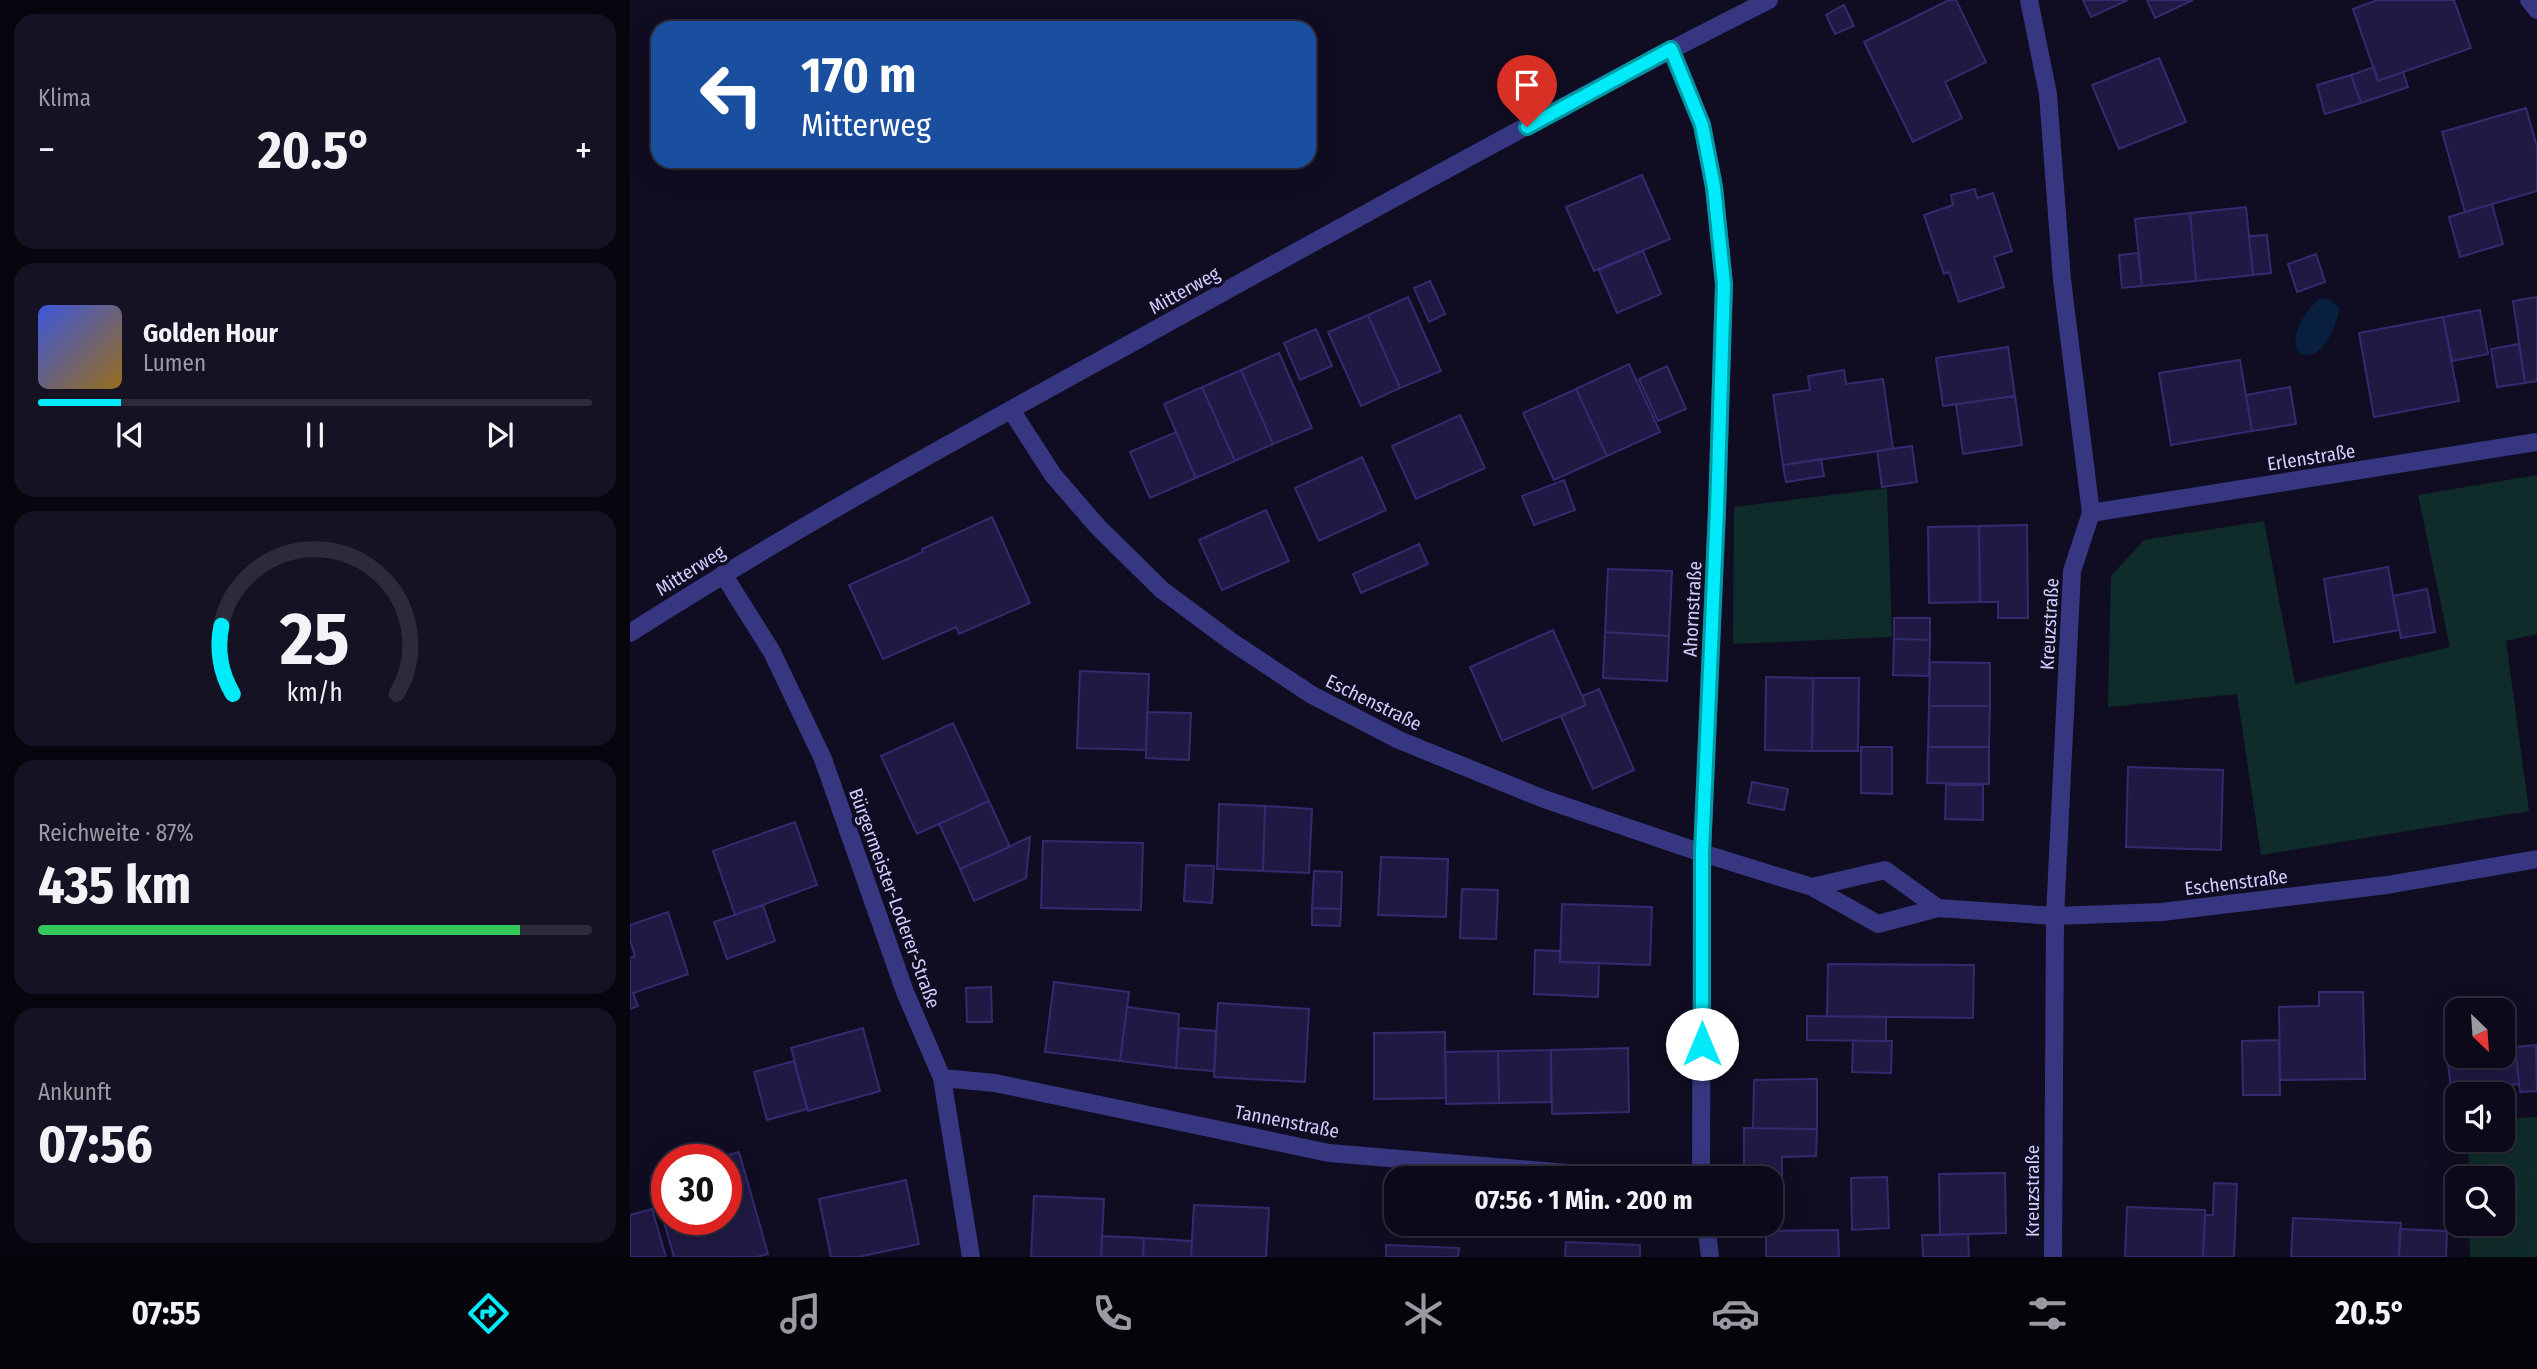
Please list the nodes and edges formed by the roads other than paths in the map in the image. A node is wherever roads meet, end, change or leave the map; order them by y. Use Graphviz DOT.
graph roads {
  1 [pos="1769,0"];
  2 [pos="2029,0"];
  3 [pos="2529,0"];
  4 [pos="2537,10"];
  5 [pos="1671,49"];
  6 [pos="1011,410"];
  7 [pos="2537,442"];
  8 [pos="2091,513"];
  9 [pos="723,574"];
  10 [pos="630,633"];
  11 [pos="1702,853"];
  12 [pos="2537,859"];
  13 [pos="1812,887"];
  14 [pos="1938,908"];
  15 [pos="2055,916"];
  16 [pos="942,1078"];
  17 [pos="1484,1166"];
  18 [pos="1701,1166"];
  19 [pos="1708,1236"];
  20 [pos="971,1257"];
  21 [pos="1710,1257"];
  22 [pos="2053,1257"];
  1 -- 5 [label="street, Mitterweg"];
  2 -- 8 [label="street, Kreuzstraße"];
  3 -- 4 [label="street"];
  5 -- 6 [label="street, Mitterweg"];
  5 -- 11 [label="street, Ahornstraße"];
  6 -- 9 [label="street, Mitterweg"];
  6 -- 11 [label="street, Eschenstraße"];
  7 -- 8 [label="street, Erlenstraße"];
  8 -- 15 [label="street, Kreuzstraße"];
  9 -- 10 [label="street, Mitterweg"];
  9 -- 16 [label="street, Bürgermeister-Loderer-Straße"];
  11 -- 13 [label="street, Eschenstraße"];
  11 -- 18 [label="street, Ahornstraße"];
  12 -- 15 [label="street, Eschenstraße"];
  13 -- 14 [label="street, Eschenstraße"];
  13 -- 14 [label="street"];
  14 -- 15 [label="street, Eschenstraße"];
  15 -- 22 [label="street, Kreuzstraße"];
  16 -- 17 [label="street, Tannenstraße"];
  16 -- 20 [label="street, Bürgermeister-Loderer-Straße"];
  19 -- 21 [label="street"];
}
